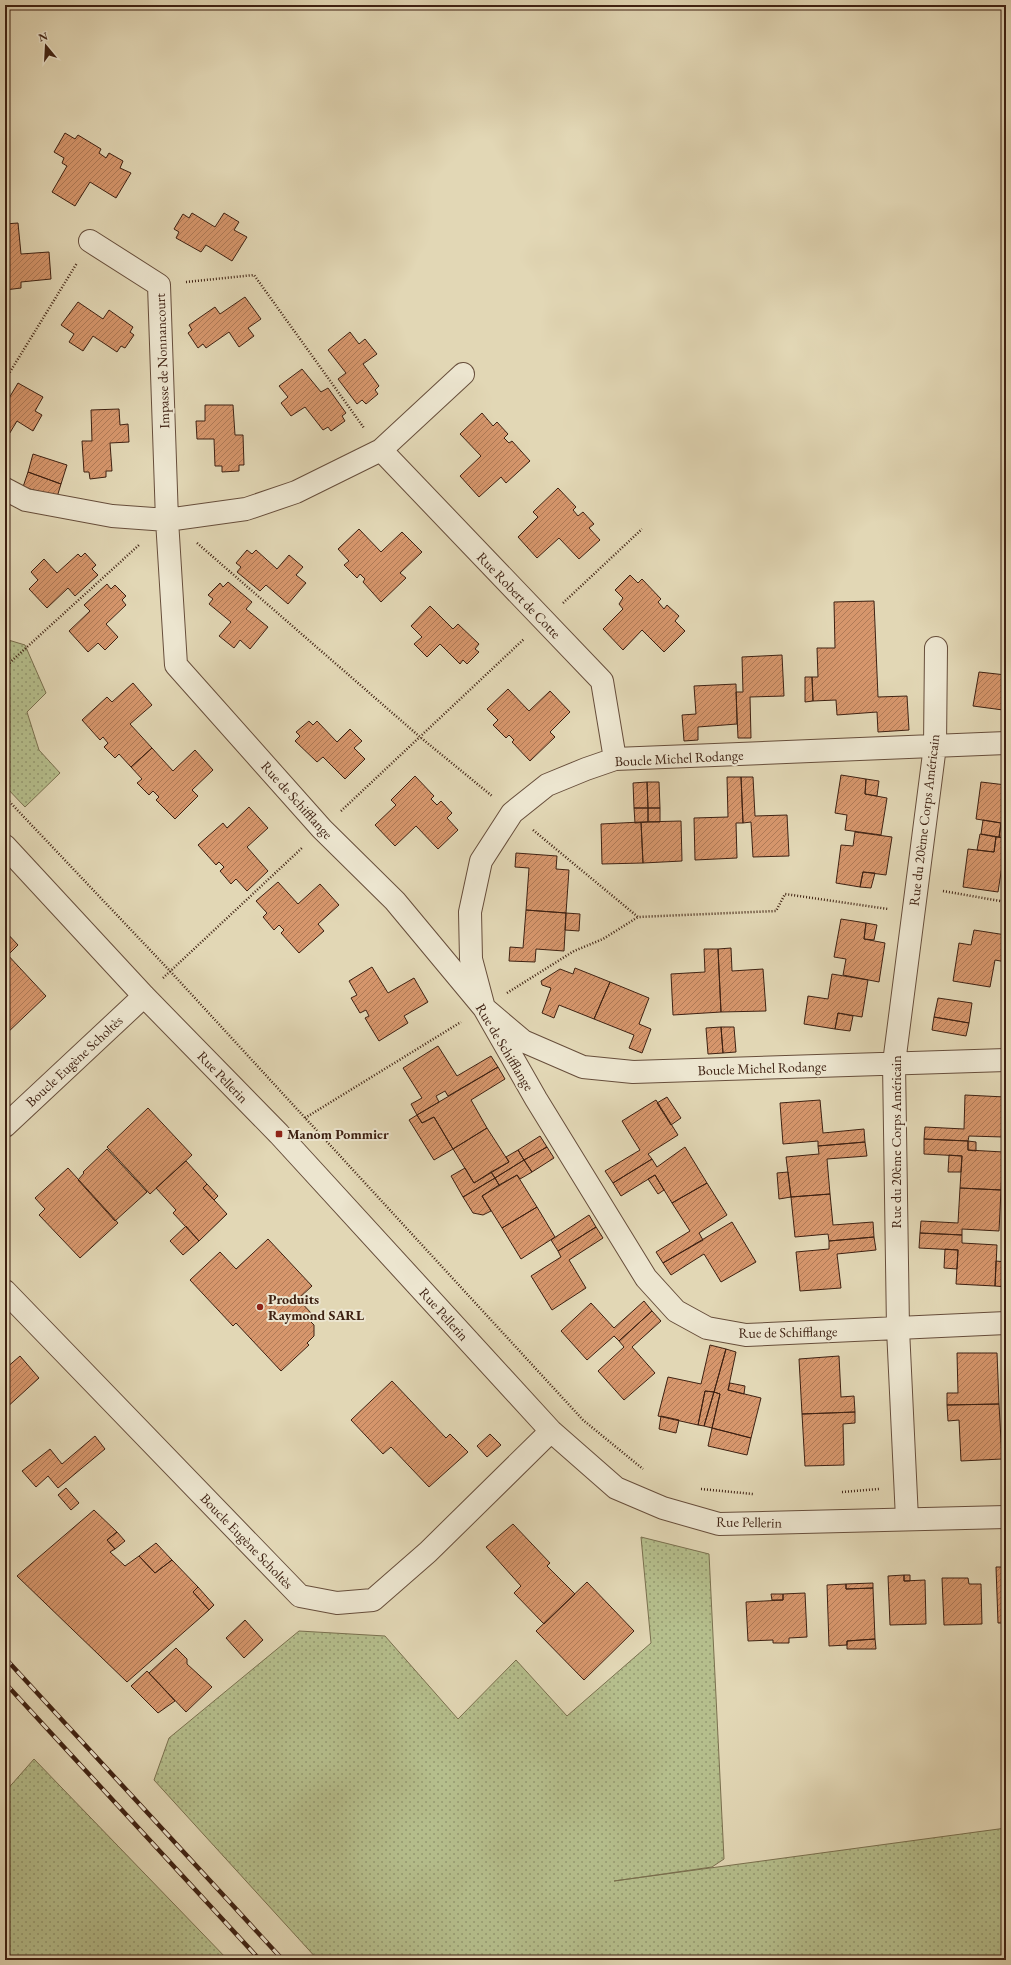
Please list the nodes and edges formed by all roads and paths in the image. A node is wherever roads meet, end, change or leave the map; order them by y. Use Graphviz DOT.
graph roads {
  1 [pos="90,241"];
  2 [pos="159,285"];
  3 [pos="463,374"];
  4 [pos="5,380"];
  5 [pos="381,450"];
  6 [pos="5,489"];
  7 [pos="167,520"];
  8 [pos="642,529"];
  9 [pos="544,621"];
  10 [pos="936,648"];
  11 [pos="5,667"];
  12 [pos="420,737"];
  13 [pos="1006,743"];
  14 [pos="935,746"];
  15 [pos="615,760"];
  16 [pos="5,797"];
  17 [pos="512,813"];
  18 [pos="322,829"];
  19 [pos="5,846"];
  20 [pos="917,887"];
  21 [pos="1006,902"];
  22 [pos="914,913"];
  23 [pos="638,917"];
  24 [pos="170,971"];
  25 [pos="144,996"];
  26 [pos="484,1008"];
  27 [pos="1006,1060"];
  28 [pos="894,1063"];
  29 [pos="306,1118"];
  30 [pos="5,1126"];
  31 [pos="279,1134"];
  32 [pos="5,1291"];
  33 [pos="1006,1323"];
  34 [pos="898,1329"];
  35 [pos="551,1432"];
  36 [pos="646,1471"];
  37 [pos="905,1487"];
  38 [pos="693,1488"];
  39 [pos="834,1493"];
  40 [pos="755,1494"];
  41 [pos="1006,1517"];
  42 [pos="907,1519"];
  1 -- 2 [label="street, Impasse de Nonnancourt"];
  1 -- 4 [label="path"];
  2 -- 5 [label="path"];
  2 -- 7 [label="street, Impasse de Nonnancourt"];
  3 -- 5 [label="street"];
  5 -- 7 [label="street"];
  5 -- 9 [label="street, Rue Robert de Cotte"];
  6 -- 7 [label="street"];
  7 -- 11 [label="path"];
  7 -- 12 [label="path"];
  7 -- 18 [label="street, Rue de Schifflange"];
  8 -- 9 [label="path"];
  9 -- 12 [label="path"];
  9 -- 15 [label="street, Rue Robert de Cotte"];
  10 -- 14 [label="street, Rue du 20ème Corps Américain"];
  12 -- 17 [label="path"];
  12 -- 18 [label="path"];
  13 -- 14 [label="street, Boucle Michel Rodange"];
  14 -- 15 [label="street, Boucle Michel Rodange"];
  14 -- 20 [label="street, Rue du 20ème Corps Américain"];
  15 -- 17 [label="street, Boucle Michel Rodange"];
  16 -- 24 [label="path"];
  17 -- 23 [label="path"];
  17 -- 26 [label="street, Boucle Michel Rodange"];
  18 -- 24 [label="path"];
  18 -- 26 [label="street, Rue de Schifflange"];
  19 -- 25 [label="street, Rue Pellerin"];
  20 -- 21 [label="path"];
  20 -- 22 [label="street, Rue du 20ème Corps Américain"];
  22 -- 23 [label="path"];
  22 -- 28 [label="street, Rue du 20ème Corps Américain"];
  23 -- 26 [label="path"];
  24 -- 25 [label="path"];
  24 -- 29 [label="path"];
  25 -- 30 [label="street, Boucle Eugène Scholtès"];
  25 -- 31 [label="street, Rue Pellerin"];
  26 -- 28 [label="street, Boucle Michel Rodange"];
  26 -- 29 [label="path"];
  26 -- 34 [label="street, Rue de Schifflange"];
  27 -- 28 [label="street, Boucle Michel Rodange"];
  28 -- 34 [label="street, Rue du 20ème Corps Américain"];
  29 -- 31 [label="path"];
  29 -- 36 [label="path"];
  31 -- 35 [label="street, Rue Pellerin"];
  32 -- 35 [label="street, Boucle Eugène Scholtès"];
  33 -- 34 [label="street, Rue de Schifflange"];
  34 -- 37 [label="street, Rue du 20ème Corps Américain"];
  35 -- 42 [label="street, Rue Pellerin"];
  37 -- 39 [label="path"];
  37 -- 42 [label="street, Rue du 20ème Corps Américain"];
  38 -- 40 [label="path"];
  41 -- 42 [label="street, Rue Pellerin"];
}
